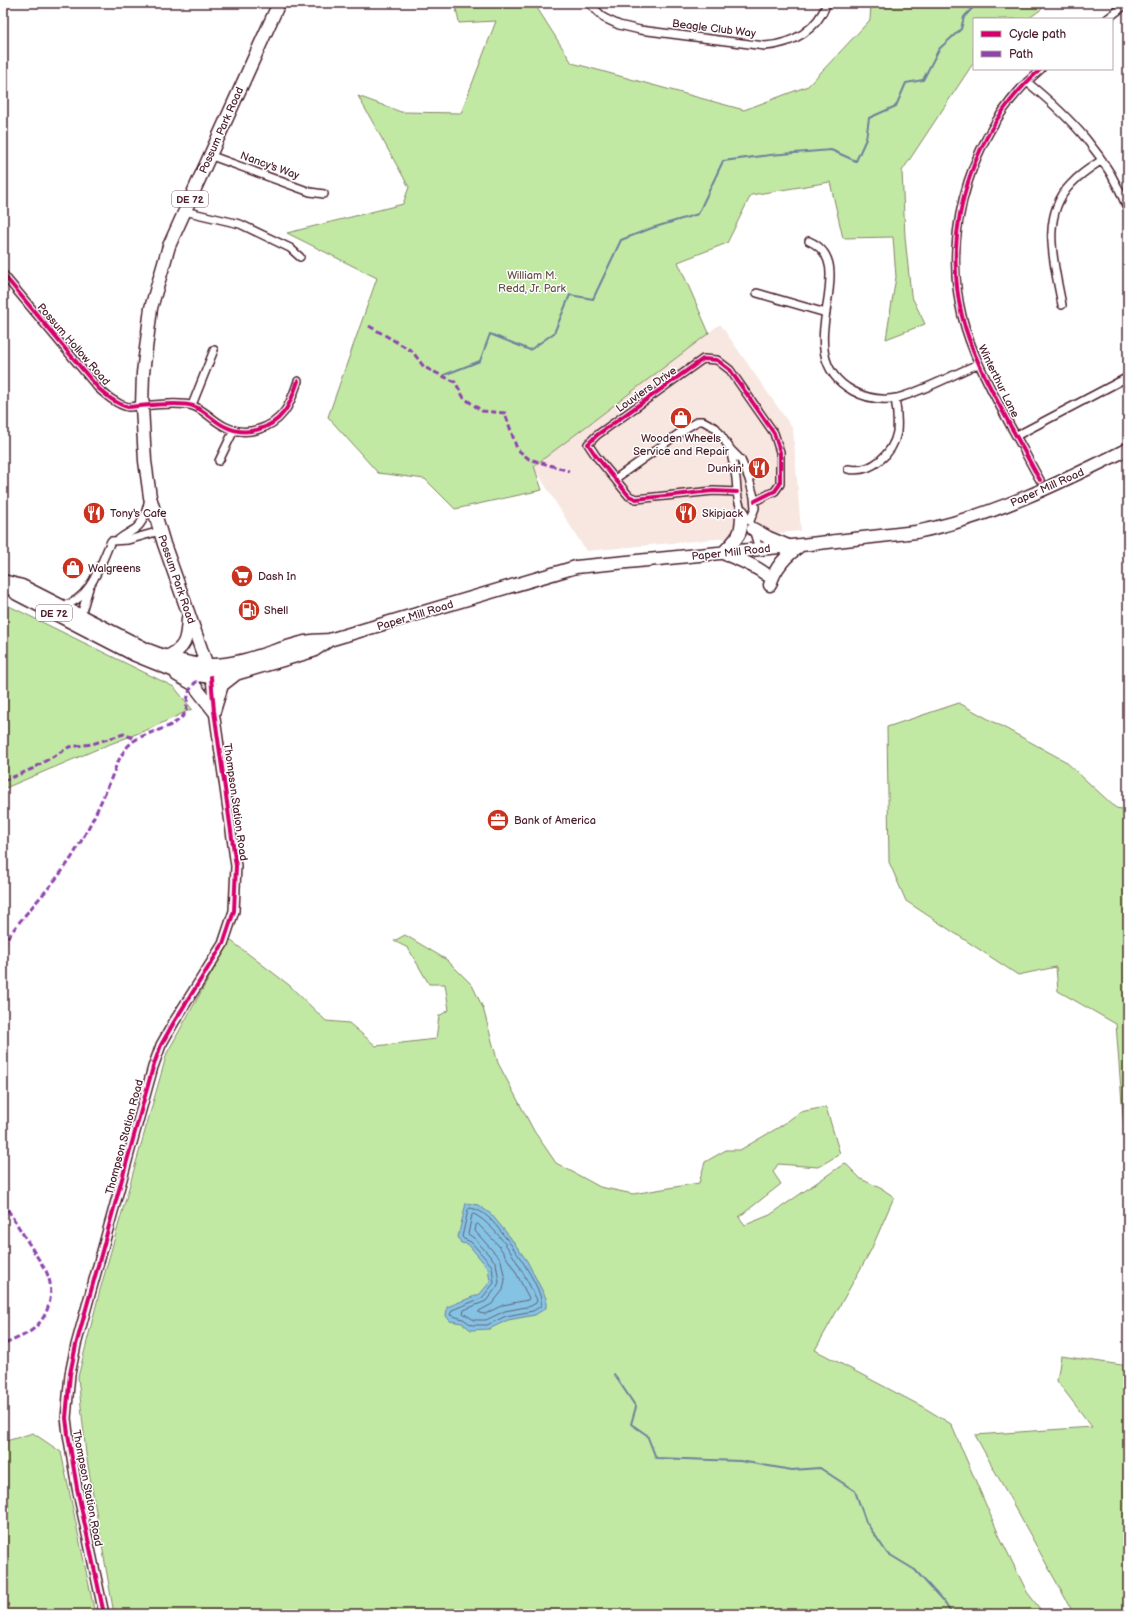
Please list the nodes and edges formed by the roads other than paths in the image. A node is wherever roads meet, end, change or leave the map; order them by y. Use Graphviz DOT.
graph roads {
  1 [pos="279,3"];
  2 [pos="589,3"];
  3 [pos="827,3"];
  4 [pos="1128,4"];
  5 [pos="1107,18"];
  6 [pos="1040,70"];
  7 [pos="1027,82"];
  8 [pos="210,155"];
  9 [pos="1102,160"];
  10 [pos="324,194"];
  11 [pos="1128,210"];
  12 [pos="184,211"];
  13 [pos="809,241"];
  14 [pos="300,257"];
  15 [pos="3,274"];
  16 [pos="757,293"];
  17 [pos="1062,305"];
  18 [pos="826,313"];
  19 [pos="214,350"];
  20 [pos="978,364"];
  21 [pos="1128,377"];
  22 [pos="298,381"];
  23 [pos="895,398"];
  24 [pos="142,406"];
  25 [pos="192,406"];
  26 [pos="234,430"];
  27 [pos="1016,436"];
  28 [pos="1128,449"];
  29 [pos="731,450"];
  30 [pos="219,461"];
  31 [pos="848,469"];
  32 [pos="615,480"];
  33 [pos="1040,480"];
  34 [pos="737,492"];
  35 [pos="150,497"];
  36 [pos="755,501"];
  37 [pos="749,521"];
  38 [pos="160,531"];
  39 [pos="118,540"];
  40 [pos="798,545"];
  41 [pos="759,549"];
  42 [pos="722,552"];
  43 [pos="3,581"];
  44 [pos="89,588"];
  45 [pos="63,606"];
  46 [pos="43,608"];
  47 [pos="188,613"];
  48 [pos="81,615"];
  49 [pos="329,640"];
  50 [pos="161,661"];
  51 [pos="208,665"];
  52 [pos="237,674"];
  53 [pos="210,677"];
  54 [pos="214,711"];
  55 [pos="104,1614"];
  1 -- 8 [label="main road, Possum Park Road / DE 72"];
  2 -- 3 [label="street, Beagle Club Way"];
  4 -- 5 [label="street"];
  6 -- 7 [label="street, Winterthur Lane"];
  7 -- 9 [label="street"];
  7 -- 20 [label="street, Winterthur Lane"];
  8 -- 10 [label="street, Nancy's Way"];
  8 -- 12 [label="main road, Possum Park Road / DE 72"];
  9 -- 11 [label="street"];
  9 -- 17 [label="street"];
  12 -- 14 [label="street"];
  12 -- 24 [label="main road, Possum Park Road / DE 72"];
  13 -- 18 [label="street"];
  15 -- 24 [label="street, Possum Hollow Road"];
  16 -- 18 [label="street"];
  18 -- 23 [label="street"];
  19 -- 25 [label="street"];
  20 -- 23 [label="street"];
  20 -- 27 [label="street, Winterthur Lane"];
  21 -- 27 [label="street"];
  22 -- 26 [label="street"];
  23 -- 31 [label="street"];
  24 -- 25 [label="street, Possum Hollow Road"];
  24 -- 35 [label="main road, Possum Park Road / DE 72"];
  25 -- 26 [label="street"];
  26 -- 30 [label="street"];
  27 -- 33 [label="street, Winterthur Lane"];
  28 -- 40 [label="main road, Paper Mill Road"];
  29 -- 32 [label="street"];
  29 -- 34 [label="street"];
  29 -- 36 [label="street"];
  32 -- 34 [label="street, Louviers Drive"];
  32 -- 36 [label="street, Louviers Drive"];
  34 -- 37 [label="street"];
  35 -- 38 [label="main road, Possum Park Road / DE 72"];
  35 -- 39 [label="street"];
  36 -- 37 [label="street"];
  37 -- 40 [label="main road"];
  37 -- 41 [label="street"];
  37 -- 42 [label="main road"];
  38 -- 39 [label="street"];
  38 -- 47 [label="main road, Possum Park Road / DE 72"];
  39 -- 44 [label="street"];
  40 -- 41 [label="main road, Paper Mill Road"];
  40 -- 42 [label="main road"];
  41 -- 42 [label="main road, Paper Mill Road"];
  42 -- 49 [label="main road, Paper Mill Road"];
  43 -- 45 [label="main road, Paper Mill Road / DE 72"];
  43 -- 46 [label="main road, Paper Mill Road / DE 72"];
  44 -- 45 [label="street"];
  44 -- 48 [label="street"];
  45 -- 48 [label="main road, Paper Mill Road / DE 72"];
  46 -- 48 [label="main road"];
  46 -- 50 [label="main road, Paper Mill Road / DE 72"];
  47 -- 50 [label="main road"];
  47 -- 51 [label="main road, Possum Park Road / DE 72"];
  48 -- 50 [label="main road, Paper Mill Road / DE 72"];
  49 -- 51 [label="main road, Paper Mill Road"];
  49 -- 52 [label="main road, Paper Mill Road"];
  50 -- 51 [label="main road, Paper Mill Road / DE 72"];
  50 -- 53 [label="main road, Paper Mill Road / DE 72"];
  50 -- 54 [label="main road"];
  51 -- 53 [label="main road, Possum Park Road / DE 72"];
  52 -- 53 [label="main road, Paper Mill Road"];
  52 -- 54 [label="main road"];
  53 -- 54 [label="street, Thompson Station Road"];
  54 -- 55 [label="street, Thompson Station Road"];
}
